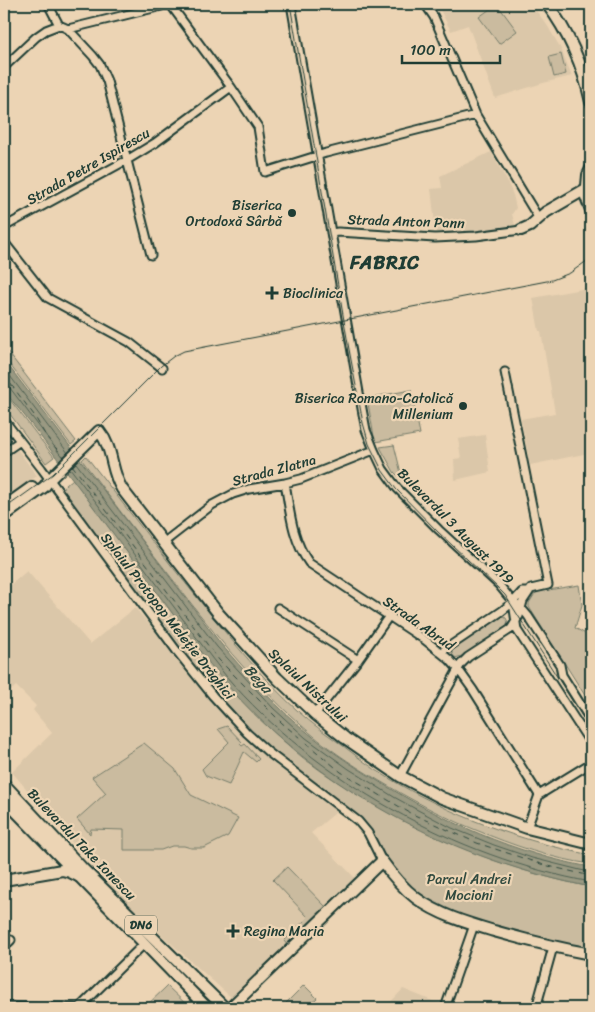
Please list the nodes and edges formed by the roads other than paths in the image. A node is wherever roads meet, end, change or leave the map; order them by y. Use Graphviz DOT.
graph roads {
  1 [pos="48,4"];
  2 [pos="170,4"];
  3 [pos="292,4"];
  4 [pos="425,4"];
  5 [pos="547,4"];
  6 [pos="59,25"];
  7 [pos="68,29"];
  8 [pos="4,67"];
  9 [pos="231,87"];
  10 [pos="591,102"];
  11 [pos="476,115"];
  12 [pos="318,156"];
  13 [pos="128,160"];
  14 [pos="591,169"];
  15 [pos="590,188"];
  16 [pos="591,210"];
  17 [pos="539,219"];
  18 [pos="4,227"];
  19 [pos="521,230"];
  20 [pos="331,233"];
  21 [pos="4,242"];
  22 [pos="151,254"];
  23 [pos="162,368"];
  24 [pos="504,372"];
  25 [pos="4,420"];
  26 [pos="20,441"];
  27 [pos="374,450"];
  28 [pos="4,452"];
  29 [pos="52,478"];
  30 [pos="285,483"];
  31 [pos="4,507"];
  32 [pos="4,516"];
  33 [pos="163,543"];
  34 [pos="505,592"];
  35 [pos="525,592"];
  36 [pos="513,602"];
  37 [pos="278,608"];
  38 [pos="522,609"];
  39 [pos="389,616"];
  40 [pos="516,622"];
  41 [pos="441,652"];
  42 [pos="358,660"];
  43 [pos="458,669"];
  44 [pos="315,714"];
  45 [pos="591,721"];
  46 [pos="591,744"];
  47 [pos="591,763"];
  48 [pos="400,776"];
  49 [pos="4,784"];
  50 [pos="539,795"];
  51 [pos="4,799"];
  52 [pos="528,828"];
  53 [pos="591,844"];
  54 [pos="382,861"];
  55 [pos="80,877"];
  56 [pos="4,880"];
  57 [pos="474,925"];
  58 [pos="11,940"];
  59 [pos="144,944"];
  60 [pos="4,947"];
  61 [pos="553,947"];
  62 [pos="591,954"];
  63 [pos="4,1007"];
  64 [pos="74,1008"];
  65 [pos="79,1008"];
  66 [pos="207,1008"];
  67 [pos="225,1008"];
  68 [pos="230,1008"];
  69 [pos="445,1008"];
  70 [pos="536,1008"];
  1 -- 6 [label="street"];
  2 -- 7 [label="street"];
  2 -- 9 [label="street"];
  3 -- 12 [label="street, Bulevardul 3 August 1919"];
  4 -- 11 [label="street"];
  5 -- 10 [label="street"];
  6 -- 7 [label="street"];
  6 -- 8 [label="street"];
  7 -- 13 [label="street"];
  9 -- 12 [label="street"];
  9 -- 13 [label="street, Strada Petre Ispirescu"];
  11 -- 12 [label="street"];
  11 -- 17 [label="street"];
  12 -- 20 [label="street, Bulevardul 3 August 1919"];
  13 -- 18 [label="street, Strada Petre Ispirescu"];
  13 -- 22 [label="street"];
  14 -- 15 [label="street"];
  15 -- 16 [label="street"];
  15 -- 17 [label="street, Strada Anton Pann"];
  17 -- 19 [label="street, Strada Anton Pann"];
  19 -- 20 [label="street, Strada Anton Pann"];
  20 -- 27 [label="street, Bulevardul 3 August 1919"];
  21 -- 23 [label="street"];
  24 -- 35 [label="street"];
  25 -- 26 [label="street, Splaiul Protopop Meleție Drăghici"];
  26 -- 28 [label="street"];
  26 -- 29 [label="street, Splaiul Protopop Meleție Drăghici"];
  27 -- 30 [label="street, Strada Zlatna"];
  27 -- 34 [label="street, Bulevardul 3 August 1919"];
  29 -- 31 [label="street"];
  29 -- 32 [label="street"];
  29 -- 33 [label="street, Splaiul Nistrului"];
  29 -- 54 [label="street, Splaiul Protopop Meleție Drăghici"];
  30 -- 33 [label="street, Strada Zlatna"];
  30 -- 39 [label="street, Strada Abrud"];
  33 -- 44 [label="street, Splaiul Nistrului"];
  34 -- 35 [label="street"];
  34 -- 36 [label="street, Bulevardul 3 August 1919"];
  35 -- 36 [label="street"];
  35 -- 38 [label="street"];
  36 -- 38 [label="street, Bulevardul 3 August 1919"];
  36 -- 40 [label="street, Bulevardul 3 August 1919"];
  36 -- 41 [label="street"];
  37 -- 42 [label="street"];
  38 -- 40 [label="street"];
  38 -- 45 [label="street, Bulevardul 3 August 1919"];
  39 -- 41 [label="street, Strada Abrud"];
  39 -- 42 [label="street"];
  40 -- 43 [label="street"];
  40 -- 46 [label="street, Bulevardul 3 August 1919"];
  41 -- 43 [label="street, Strada Abrud"];
  42 -- 44 [label="street"];
  43 -- 48 [label="street"];
  43 -- 50 [label="street, Strada Abrud"];
  44 -- 48 [label="street, Splaiul Nistrului"];
  47 -- 50 [label="street"];
  48 -- 52 [label="street, Splaiul Nistrului"];
  49 -- 67 [label="street, Bulevardul Take Ionescu / DN6"];
  50 -- 52 [label="street"];
  51 -- 55 [label="street, Bulevardul Take Ionescu / DN6"];
  52 -- 53 [label="street, Splaiul Nistrului"];
  54 -- 57 [label="street"];
  54 -- 68 [label="street"];
  55 -- 56 [label="street"];
  55 -- 59 [label="street, Bulevardul Take Ionescu / DN6"];
  57 -- 61 [label="street"];
  57 -- 69 [label="street"];
  58 -- 60 [label="street"];
  59 -- 65 [label="street"];
  59 -- 66 [label="street, Bulevardul Take Ionescu / DN6"];
  61 -- 62 [label="street"];
  61 -- 70 [label="street"];
  63 -- 64 [label="street"];
}
